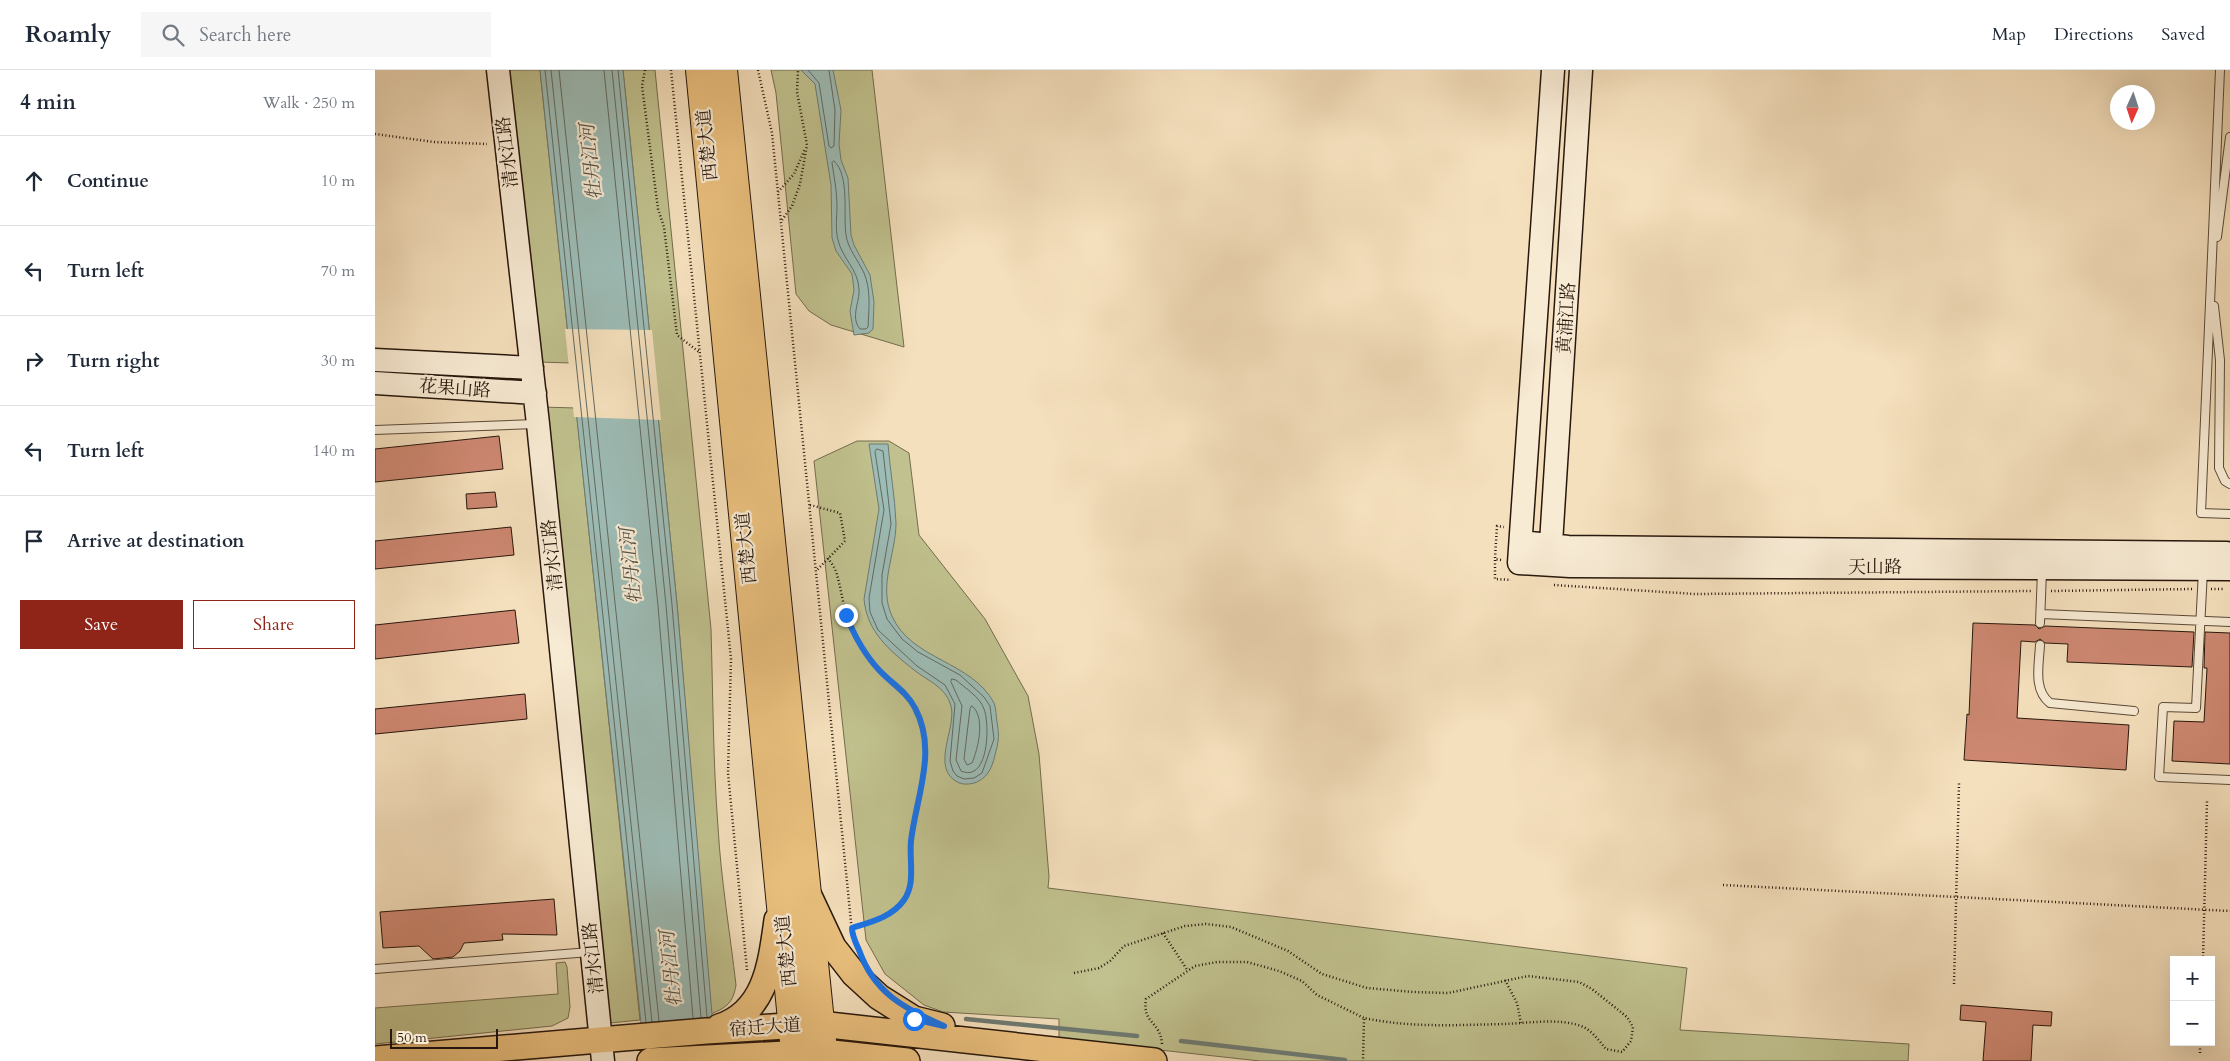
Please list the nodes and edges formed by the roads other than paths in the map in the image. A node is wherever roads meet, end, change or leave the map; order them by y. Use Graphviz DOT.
graph roads {
  1 [pos="498,70"];
  2 [pos="700,70"];
  3 [pos="723,70"];
  4 [pos="1553,70"];
  5 [pos="1581,70"];
  6 [pos="2220,70"];
  7 [pos="2230,137"];
  8 [pos="2211,280"];
  9 [pos="375,360"];
  10 [pos="532,368"];
  11 [pos="375,383"];
  12 [pos="535,393"];
  13 [pos="539,424"];
  14 [pos="375,430"];
  15 [pos="2230,484"];
  16 [pos="2230,514"];
  17 [pos="2230,553"];
  18 [pos="2042,560"];
  19 [pos="1518,562"];
  20 [pos="1551,565"];
  21 [pos="2230,569"];
  22 [pos="2203,570"];
  23 [pos="2041,614"];
  24 [pos="2201,620"];
  25 [pos="2230,622"];
  26 [pos="2040,623"];
  27 [pos="2040,645"];
  28 [pos="2134,711"];
  29 [pos="2230,780"];
  30 [pos="806,889"];
  31 [pos="780,895"];
  32 [pos="592,952"];
  33 [pos="375,969"];
  34 [pos="820,1024"];
  35 [pos="793,1025"];
  36 [pos="706,1031"];
  37 [pos="605,1047"];
  38 [pos="1025,1047"];
  39 [pos="823,1056"];
  40 [pos="1158,1056"];
  41 [pos="796,1057"];
  42 [pos="686,1058"];
  43 [pos="375,1060"];
  44 [pos="650,1061"];
  45 [pos="712,1061"];
  46 [pos="907,1061"];
  1 -- 10 [label="street, 清水江路"];
  2 -- 31 [label="highway, 西楚大道"];
  3 -- 30 [label="highway, 西楚大道"];
  4 -- 19 [label="street, 黄浦江路"];
  5 -- 20 [label="street, 黄浦江路"];
  6 -- 8 [label="lane"];
  7 -- 8 [label="lane"];
  8 -- 15 [label="lane"];
  8 -- 16 [label="lane"];
  9 -- 10 [label="street, 花果山路"];
  10 -- 12 [label="street, 清水江路"];
  11 -- 12 [label="street, 花果山路"];
  12 -- 13 [label="street, 清水江路"];
  13 -- 14 [label="lane"];
  13 -- 32 [label="street, 清水江路"];
  17 -- 22 [label="street, 天山路"];
  18 -- 20 [label="street, 天山路"];
  18 -- 22 [label="street, 天山路"];
  18 -- 23 [label="lane"];
  19 -- 20 [label="street, 天山路"];
  21 -- 22 [label="street, 天山路"];
  22 -- 24 [label="lane"];
  23 -- 24 [label="lane"];
  23 -- 26 [label="lane"];
  24 -- 25 [label="lane"];
  24 -- 29 [label="lane"];
  27 -- 28 [label="lane"];
  30 -- 34 [label="highway, 西楚大道"];
  30 -- 38 [label="main road"];
  31 -- 35 [label="highway, 西楚大道"];
  31 -- 36 [label="main road"];
  32 -- 33 [label="lane"];
  32 -- 37 [label="street, 清水江路"];
  34 -- 35 [label="main road, 宿迁大道"];
  34 -- 38 [label="main road, 宿迁大道"];
  34 -- 39 [label="highway, 西楚大道"];
  35 -- 36 [label="main road, 宿迁大道"];
  35 -- 41 [label="highway, 西楚大道"];
  36 -- 37 [label="main road, 宿迁大道"];
  37 -- 43 [label="main road, 宿迁大道"];
  38 -- 40 [label="main road, 宿迁大道"];
  39 -- 41 [label="main road, 宿迁大道"];
  39 -- 46 [label="main road, 宿迁大道"];
  41 -- 42 [label="main road, 宿迁大道"];
  42 -- 44 [label="main road, 宿迁大道"];
  42 -- 45 [label="main road"];
}
